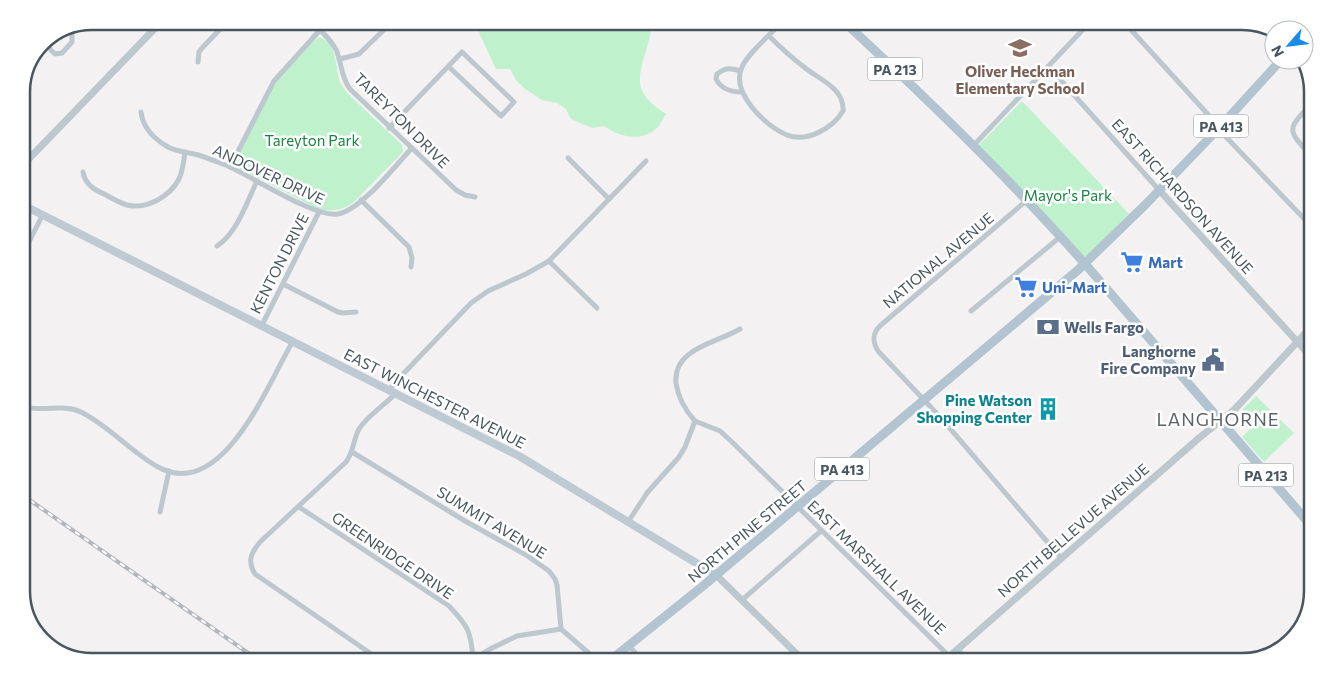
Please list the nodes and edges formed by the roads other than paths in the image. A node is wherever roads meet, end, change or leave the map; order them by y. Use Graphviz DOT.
graph roads {
  1 [pos="153,30"];
  2 [pos="219,30"];
  3 [pos="320,30"];
  4 [pos="384,30"];
  5 [pos="775,30"];
  6 [pos="853,30"];
  7 [pos="1083,30"];
  8 [pos="1131,30"];
  9 [pos="72,33"];
  10 [pos="769,36"];
  11 [pos="49,48"];
  12 [pos="340,59"];
  13 [pos="198,62"];
  14 [pos="449,67"];
  15 [pos="1049,67"];
  16 [pos="1272,70"];
  17 [pos="740,71"];
  18 [pos="742,92"];
  19 [pos="141,112"];
  20 [pos="1304,112"];
  21 [pos="389,128"];
  22 [pos="1219,128"];
  23 [pos="974,145"];
  24 [pos="1304,148"];
  25 [pos="411,149"];
  26 [pos="185,152"];
  27 [pos="30,158"];
  28 [pos="568,158"];
  29 [pos="646,161"];
  30 [pos="230,167"];
  31 [pos="83,172"];
  32 [pos="257,181"];
  33 [pos="1159,190"];
  34 [pos="475,196"];
  35 [pos="610,199"];
  36 [pos="362,200"];
  37 [pos="1026,201"];
  38 [pos="30,208"];
  39 [pos="319,212"];
  40 [pos="43,214"];
  41 [pos="1304,218"];
  42 [pos="1060,237"];
  43 [pos="30,240"];
  44 [pos="217,246"];
  45 [pos="549,261"];
  46 [pos="1085,264"];
  47 [pos="411,267"];
  48 [pos="283,284"];
  49 [pos="597,308"];
  50 [pos="971,311"];
  51 [pos="356,312"];
  52 [pos="262,325"];
  53 [pos="740,329"];
  54 [pos="1304,335"];
  55 [pos="294,341"];
  56 [pos="1297,342"];
  57 [pos="1304,349"];
  58 [pos="393,392"];
  59 [pos="924,400"];
  60 [pos="30,408"];
  61 [pos="1221,420"];
  62 [pos="695,421"];
  63 [pos="352,452"];
  64 [pos="169,471"];
  65 [pos="299,506"];
  66 [pos="797,507"];
  67 [pos="160,512"];
  68 [pos="1304,517"];
  69 [pos="628,522"];
  70 [pos="821,531"];
  71 [pos="1062,559"];
  72 [pos="716,575"];
  73 [pos="742,600"];
  74 [pos="561,629"];
  75 [pos="628,645"];
  76 [pos="958,649"];
  77 [pos="370,653"];
  78 [pos="471,653"];
  79 [pos="483,653"];
  80 [pos="589,653"];
  81 [pos="619,653"];
  82 [pos="636,653"];
  83 [pos="796,653"];
  84 [pos="946,653"];
  85 [pos="953,653"];
  86 [pos="961,653"];
  1 -- 27 [label="street"];
  2 -- 13 [label="street"];
  3 -- 12 [label="street, TAREYTON DRIVE"];
  3 -- 30 [label="street"];
  4 -- 12 [label="street"];
  5 -- 10 [label="street"];
  6 -- 23 [label="main road, PA 213"];
  7 -- 15 [label="street"];
  8 -- 22 [label="street"];
  9 -- 11 [label="street"];
  10 -- 17 [label="street"];
  10 -- 18 [label="street"];
  12 -- 21 [label="street, TAREYTON DRIVE"];
  14 -- 14 [label="street"];
  14 -- 21 [label="street"];
  15 -- 23 [label="street"];
  15 -- 33 [label="street, EAST RICHARDSON AVENUE"];
  16 -- 22 [label="main road, PA 413"];
  17 -- 18 [label="street"];
  17 -- 18 [label="street"];
  19 -- 26 [label="street, ANDOVER DRIVE"];
  20 -- 24 [label="street"];
  21 -- 25 [label="street, TAREYTON DRIVE"];
  22 -- 33 [label="main road, PA 413"];
  22 -- 41 [label="street"];
  23 -- 37 [label="main road, PA 213"];
  25 -- 34 [label="street, TAREYTON DRIVE"];
  25 -- 36 [label="street, ANDOVER DRIVE"];
  26 -- 30 [label="street, ANDOVER DRIVE"];
  26 -- 31 [label="street"];
  28 -- 35 [label="street"];
  29 -- 35 [label="street"];
  30 -- 32 [label="street, ANDOVER DRIVE"];
  32 -- 39 [label="street, ANDOVER DRIVE"];
  32 -- 44 [label="street"];
  33 -- 46 [label="main road, PA 413"];
  33 -- 56 [label="street, EAST RICHARDSON AVENUE"];
  35 -- 45 [label="street"];
  36 -- 39 [label="street, ANDOVER DRIVE"];
  36 -- 47 [label="street"];
  37 -- 42 [label="main road, PA 213"];
  37 -- 59 [label="street, NATIONAL AVENUE"];
  38 -- 40 [label="main road, EAST WINCHESTER AVENUE"];
  39 -- 48 [label="street, KENTON DRIVE"];
  40 -- 43 [label="street"];
  40 -- 52 [label="main road, EAST WINCHESTER AVENUE"];
  42 -- 46 [label="main road, PA 213"];
  42 -- 50 [label="street"];
  45 -- 49 [label="street"];
  45 -- 58 [label="street"];
  46 -- 59 [label="main road, NORTH PINE STREET / PA 413"];
  46 -- 61 [label="main road, PA 213"];
  48 -- 51 [label="street"];
  48 -- 52 [label="street, KENTON DRIVE"];
  52 -- 55 [label="main road, EAST WINCHESTER AVENUE"];
  53 -- 62 [label="street"];
  54 -- 56 [label="street, NORTH BELLEVUE AVENUE"];
  55 -- 58 [label="main road, EAST WINCHESTER AVENUE"];
  55 -- 64 [label="street"];
  56 -- 57 [label="street, EAST RICHARDSON AVENUE"];
  56 -- 61 [label="street, NORTH BELLEVUE AVENUE"];
  58 -- 63 [label="street"];
  58 -- 69 [label="main road, EAST WINCHESTER AVENUE"];
  59 -- 66 [label="main road, NORTH PINE STREET / PA 413"];
  59 -- 71 [label="street"];
  60 -- 64 [label="street"];
  61 -- 68 [label="main road, PA 213"];
  61 -- 71 [label="street, NORTH BELLEVUE AVENUE"];
  62 -- 66 [label="street, EAST MARSHALL AVENUE"];
  62 -- 69 [label="street"];
  63 -- 65 [label="street"];
  63 -- 74 [label="street, SUMMIT AVENUE"];
  64 -- 67 [label="street"];
  65 -- 77 [label="street"];
  65 -- 78 [label="street, GREENRIDGE DRIVE"];
  66 -- 70 [label="street, EAST MARSHALL AVENUE"];
  66 -- 72 [label="main road, NORTH PINE STREET / PA 413"];
  69 -- 72 [label="main road, EAST WINCHESTER AVENUE"];
  70 -- 73 [label="street"];
  70 -- 84 [label="street, EAST MARSHALL AVENUE"];
  71 -- 76 [label="street, NORTH BELLEVUE AVENUE"];
  72 -- 73 [label="street, EAST WINCHESTER AVENUE"];
  72 -- 75 [label="main road, NORTH PINE STREET / PA 413"];
  73 -- 83 [label="street, EAST WINCHESTER AVENUE"];
  74 -- 79 [label="street"];
  74 -- 80 [label="street"];
  75 -- 81 [label="main road, NORTH PINE STREET / PA 413"];
  75 -- 82 [label="street"];
  76 -- 85 [label="street, NORTH BELLEVUE AVENUE"];
  76 -- 86 [label="street"];
}
